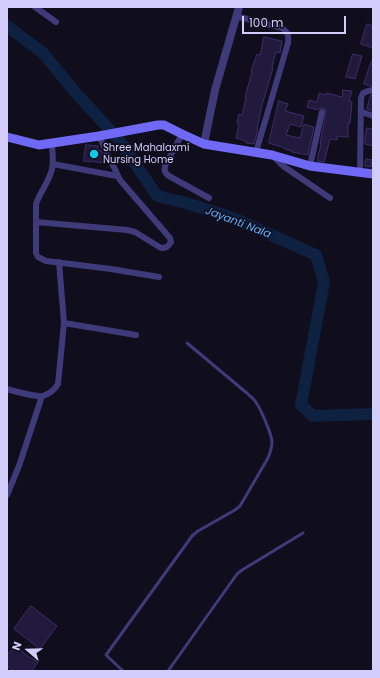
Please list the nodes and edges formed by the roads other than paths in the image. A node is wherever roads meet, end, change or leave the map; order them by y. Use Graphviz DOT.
graph roads {
  1 [pos="35,7"];
  2 [pos="239,7"];
  3 [pos="236,16"];
  4 [pos="56,22"];
  5 [pos="373,90"];
  6 [pos="322,112"];
  7 [pos="362,112"];
  8 [pos="373,116"];
  9 [pos="182,134"];
  10 [pos="99,136"];
  11 [pos="7,137"];
  12 [pos="52,143"];
  13 [pos="204,144"];
  14 [pos="256,152"];
  15 [pos="272,155"];
  16 [pos="53,164"];
  17 [pos="310,166"];
  18 [pos="360,172"];
  19 [pos="373,174"];
  20 [pos="117,176"];
  21 [pos="209,198"];
  22 [pos="330,198"];
  23 [pos="36,222"];
  24 [pos="59,262"];
  25 [pos="159,277"];
  26 [pos="64,323"];
  27 [pos="136,335"];
  28 [pos="187,343"];
  29 [pos="7,389"];
  30 [pos="42,396"];
  31 [pos="7,495"];
  32 [pos="303,533"];
  33 [pos="124,671"];
  34 [pos="168,671"];
  1 -- 4 [label="street"];
  2 -- 3 [label="street"];
  3 -- 13 [label="street"];
  3 -- 14 [label="street"];
  5 -- 7 [label="street"];
  6 -- 17 [label="street"];
  7 -- 8 [label="street"];
  7 -- 18 [label="street"];
  9 -- 10 [label="main road"];
  9 -- 13 [label="main road"];
  9 -- 21 [label="street"];
  10 -- 12 [label="main road"];
  10 -- 20 [label="street"];
  11 -- 12 [label="main road"];
  12 -- 16 [label="street"];
  13 -- 14 [label="main road"];
  14 -- 15 [label="main road"];
  15 -- 17 [label="main road"];
  15 -- 22 [label="street"];
  16 -- 20 [label="street"];
  16 -- 23 [label="street"];
  17 -- 18 [label="main road"];
  18 -- 19 [label="main road"];
  20 -- 23 [label="street"];
  23 -- 24 [label="street"];
  24 -- 25 [label="street"];
  24 -- 26 [label="street"];
  26 -- 27 [label="street"];
  26 -- 30 [label="street"];
  28 -- 33 [label="lane"];
  29 -- 30 [label="street"];
  30 -- 31 [label="street"];
  32 -- 34 [label="lane"];
}
